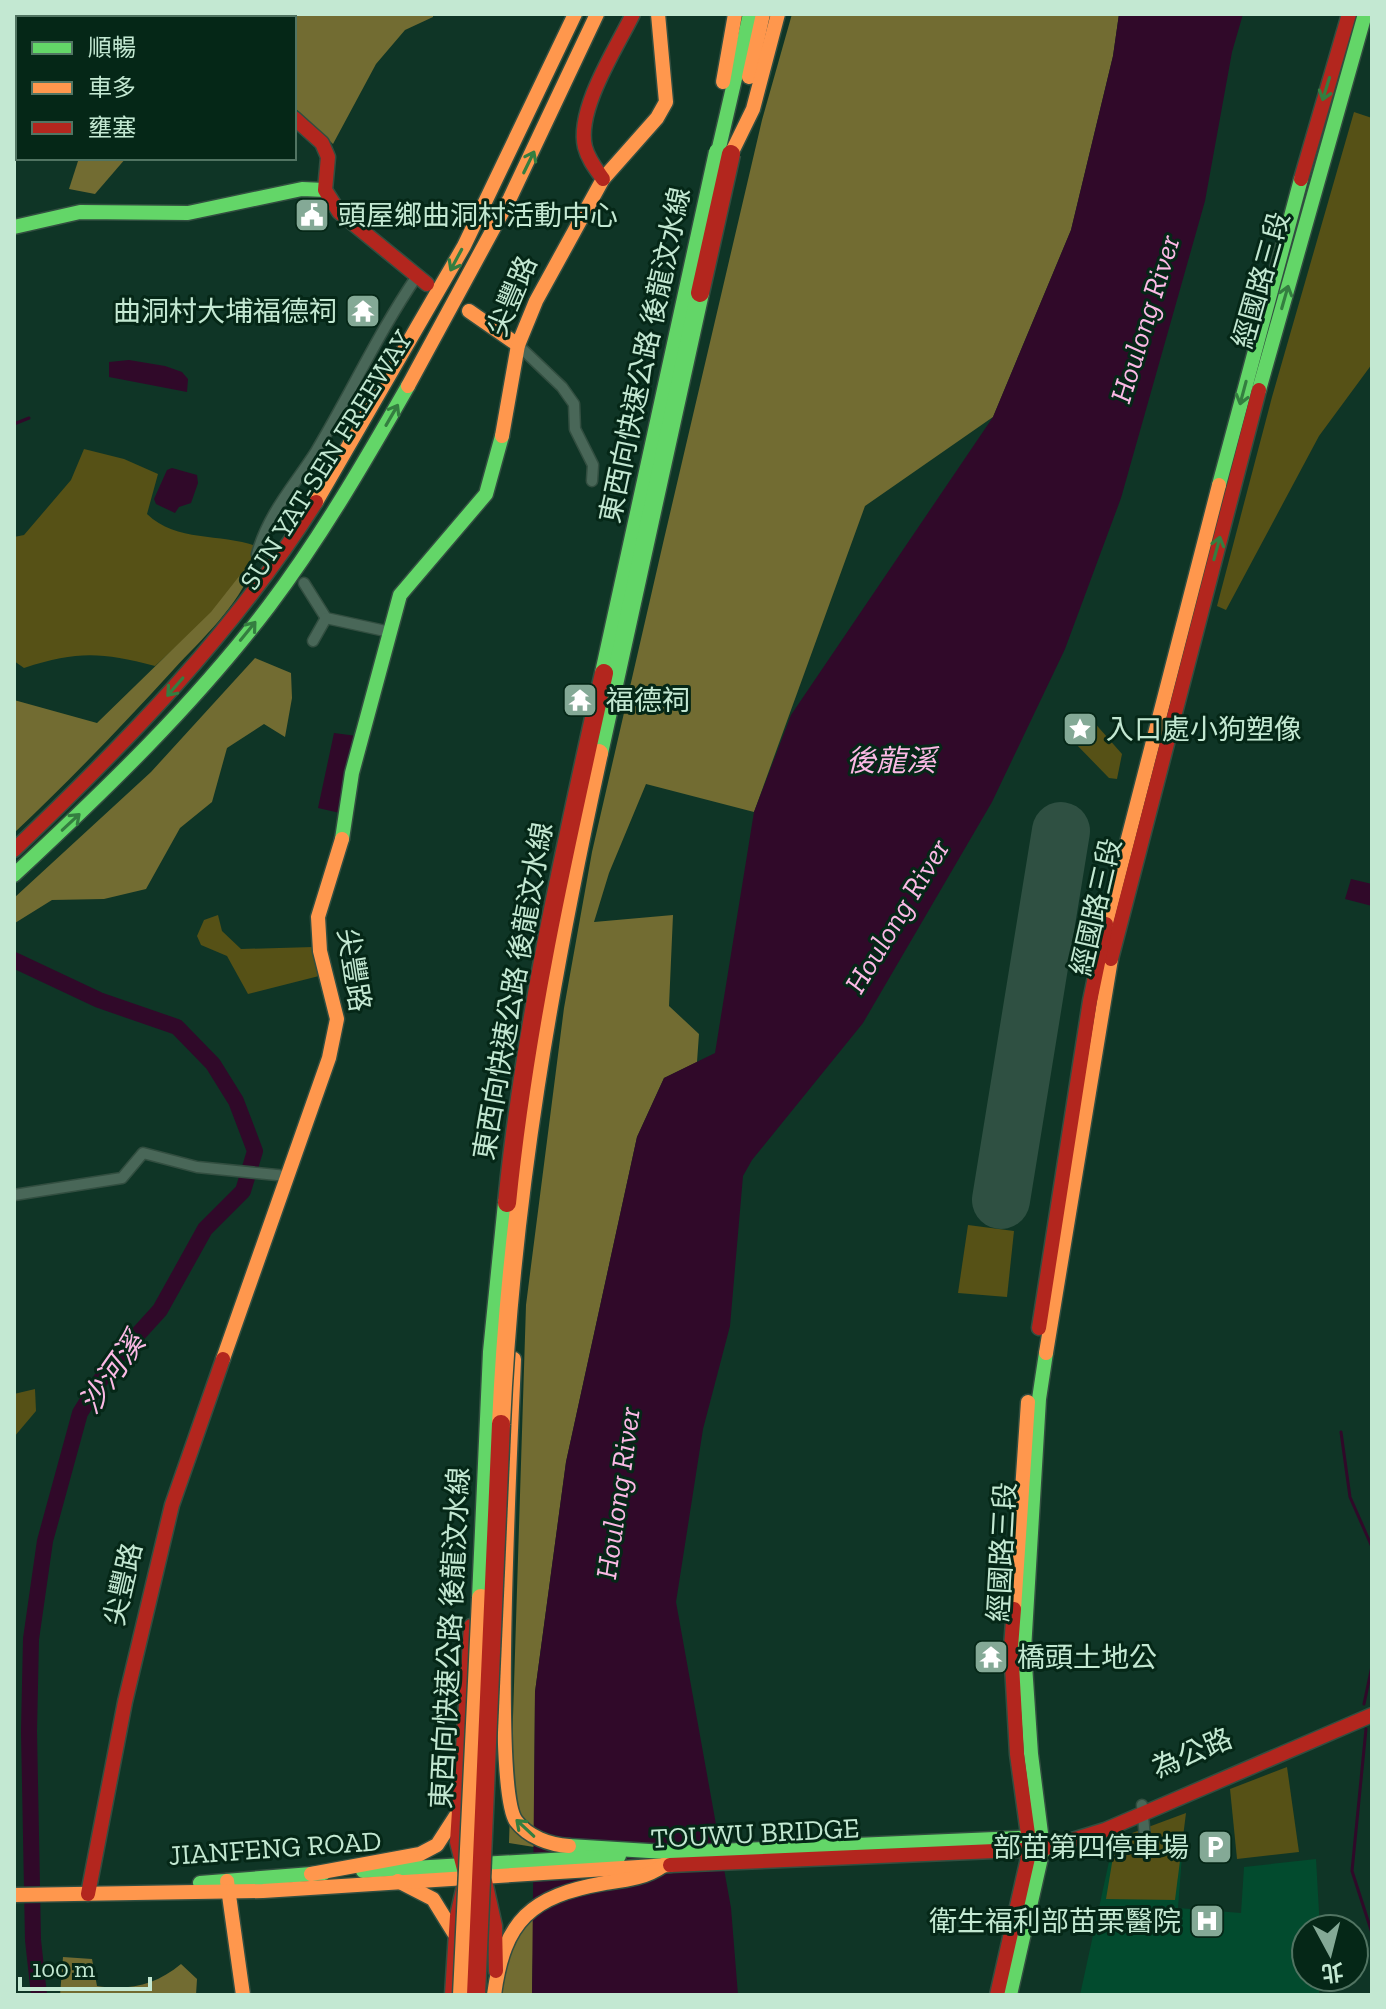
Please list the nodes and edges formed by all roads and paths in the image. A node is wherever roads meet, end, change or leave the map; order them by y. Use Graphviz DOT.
graph roads {
  1 [pos="575,14"];
  2 [pos="597,14"];
  3 [pos="633,14"];
  4 [pos="658,14"];
  5 [pos="735,14"];
  6 [pos="750,14"];
  7 [pos="763,14"];
  8 [pos="778,14"];
  9 [pos="1349,14"];
  10 [pos="1365,14"];
  11 [pos="296,120"];
  12 [pos="725,153"];
  13 [pos="603,179"];
  14 [pos="325,190"];
  15 [pos="14,227"];
  16 [pos="422,280"];
  17 [pos="469,311"];
  18 [pos="518,345"];
  19 [pos="592,481"];
  20 [pos="264,558"];
  21 [pos="304,583"];
  22 [pos="326,618"];
  23 [pos="390,632"];
  24 [pos="313,641"];
  25 [pos="14,850"];
  26 [pos="14,875"];
  27 [pos="287,1176"];
  28 [pos="14,1195"];
  29 [pos="513,1269"];
  30 [pos="492,1352"];
  31 [pos="1372,1705"];
  32 [pos="504,1707"];
  33 [pos="1372,1715"];
  34 [pos="1144,1809"];
  35 [pos="459,1812"];
  36 [pos="1036,1843"];
  37 [pos="989,1845"];
  38 [pos="1146,1849"];
  39 [pos="681,1853"];
  40 [pos="664,1865"];
  41 [pos="482,1870"];
  42 [pos="311,1874"];
  43 [pos="398,1881"];
  44 [pos="14,1885"];
  45 [pos="227,1887"];
  46 [pos="79,1889"];
  47 [pos="14,1895"];
  48 [pos="455,1936"];
  49 [pos="496,1971"];
  50 [pos="243,1995"];
  51 [pos="452,1995"];
  52 [pos="462,1995"];
  53 [pos="476,1995"];
  54 [pos="494,1995"];
  55 [pos="997,1995"];
  56 [pos="1010,1995"];
  1 -- 25 [label="main road, SUN YAT-SEN FREEWAY, one-way"];
  26 -- 2 [label="main road, SUN YAT-SEN FREEWAY, one-way"];
  3 -- 13 [label="main road"];
  4 -- 13 [label="main road, 尖豐路"];
  5 -- 12 [label="main road"];
  6 -- 12 [label="main road, 東西向快速公路 後龍汶水線"];
  7 -- 12 [label="main road, 東西向快速公路 後龍汶水線"];
  8 -- 12 [label="main road"];
  9 -- 36 [label="main road, 經國路三段, one-way"];
  36 -- 10 [label="main road, 經國路三段, one-way"];
  11 -- 14 [label="main road"];
  12 -- 29 [label="main road, 東西向快速公路 後龍汶水線, bridge"];
  12 -- 30 [label="main road, 東西向快速公路 後龍汶水線, bridge"];
  13 -- 18 [label="main road, 尖豐路"];
  14 -- 15 [label="main road"];
  14 -- 16 [label="main road"];
  16 -- 20 [label="street"];
  17 -- 18 [label="main road"];
  18 -- 19 [label="street"];
  18 -- 23 [label="main road, 尖豐路"];
  21 -- 22 [label="street"];
  22 -- 23 [label="street"];
  22 -- 24 [label="street"];
  23 -- 27 [label="main road, 尖豐路"];
  27 -- 28 [label="street"];
  27 -- 46 [label="main road, 尖豐路"];
  29 -- 32 [label="main road, bridge"];
  29 -- 53 [label="main road, 東西向快速公路 後龍汶水線, bridge"];
  30 -- 35 [label="main road"];
  30 -- 52 [label="main road, 東西向快速公路 後龍汶水線, bridge"];
  31 -- 34 [label="main road, 為公路"];
  39 -- 32 [label="main road, one-way"];
  32 -- 41 [label="main road"];
  33 -- 34 [label="main road, 為公路"];
  34 -- 36 [label="main road, 為公路"];
  34 -- 38 [label="street"];
  35 -- 41 [label="main road"];
  35 -- 42 [label="main road"];
  36 -- 37 [label="main road, TOUWU BRIDGE"];
  36 -- 55 [label="main road"];
  36 -- 56 [label="main road"];
  37 -- 39 [label="main road, TOUWU BRIDGE"];
  37 -- 40 [label="main road, TOUWU BRIDGE"];
  39 -- 41 [label="main road, TOUWU BRIDGE"];
  40 -- 41 [label="main road, TOUWU BRIDGE"];
  40 -- 49 [label="main road"];
  41 -- 42 [label="main road, JIANFENG ROAD"];
  41 -- 43 [label="main road, JIANFENG ROAD"];
  41 -- 48 [label="main road"];
  41 -- 49 [label="main road"];
  42 -- 45 [label="main road, JIANFENG ROAD"];
  43 -- 45 [label="main road, JIANFENG ROAD"];
  43 -- 48 [label="main road"];
  44 -- 46 [label="main road"];
  45 -- 46 [label="main road, JIANFENG ROAD"];
  45 -- 50 [label="main road"];
  46 -- 47 [label="main road"];
  48 -- 51 [label="main road"];
  49 -- 54 [label="main road"];
}
